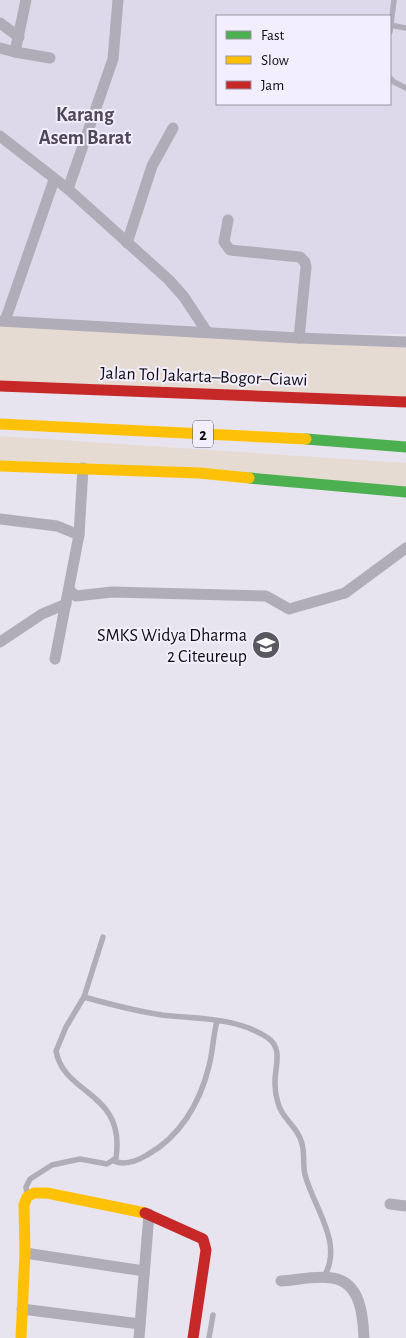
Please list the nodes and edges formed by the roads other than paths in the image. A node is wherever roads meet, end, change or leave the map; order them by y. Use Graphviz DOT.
graph roads {
  1 [pos="26,0"];
  2 [pos="118,0"];
  3 [pos="394,0"];
  4 [pos="391,20"];
  5 [pos="0,23"];
  6 [pos="391,26"];
  7 [pos="406,28"];
  8 [pos="19,37"];
  9 [pos="0,48"];
  10 [pos="15,52"];
  11 [pos="50,58"];
  12 [pos="391,79"];
  13 [pos="406,88"];
  14 [pos="173,128"];
  15 [pos="0,136"];
  16 [pos="54,180"];
  17 [pos="68,190"];
  18 [pos="228,220"];
  19 [pos="127,243"];
  20 [pos="2,321"];
  21 [pos="207,332"];
  22 [pos="299,338"];
  23 [pos="406,342"];
  24 [pos="0,386"];
  25 [pos="406,400"];
  26 [pos="0,424"];
  27 [pos="383,446"];
  28 [pos="406,447"];
  29 [pos="406,453"];
  30 [pos="0,466"];
  31 [pos="83,468"];
  32 [pos="406,492"];
  33 [pos="0,519"];
  34 [pos="79,535"];
  35 [pos="406,548"];
  36 [pos="70,590"];
  37 [pos="66,604"];
  38 [pos="0,642"];
  39 [pos="55,660"];
  40 [pos="103,937"];
  41 [pos="84,997"];
  42 [pos="217,1021"];
  43 [pos="114,1162"];
  44 [pos="27,1197"];
  45 [pos="390,1204"];
  46 [pos="406,1206"];
  47 [pos="149,1214"];
  48 [pos="25,1253"];
  49 [pos="144,1271"];
  50 [pos="323,1278"];
  51 [pos="282,1281"];
  52 [pos="22,1309"];
  53 [pos="213,1315"];
  54 [pos="140,1324"];
  55 [pos="21,1338"];
  56 [pos="139,1338"];
  57 [pos="193,1338"];
  58 [pos="209,1338"];
  59 [pos="364,1338"];
  1 -- 8 [label="street"];
  2 -- 17 [label="street"];
  3 -- 4 [label="lane"];
  5 -- 8 [label="street"];
  6 -- 7 [label="lane"];
  8 -- 10 [label="street"];
  9 -- 10 [label="street"];
  10 -- 11 [label="street"];
  12 -- 13 [label="lane"];
  14 -- 19 [label="street"];
  15 -- 16 [label="street"];
  16 -- 17 [label="street"];
  16 -- 20 [label="street"];
  17 -- 19 [label="street"];
  18 -- 22 [label="street"];
  19 -- 21 [label="street"];
  20 -- 21 [label="street"];
  21 -- 22 [label="street"];
  22 -- 23 [label="street"];
  24 -- 25 [label="main road, Jalan Tol Jakarta–Bogor–Ciawi"];
  26 -- 27 [label="main road, 2"];
  27 -- 28 [label="main road, 2"];
  27 -- 29 [label="main road"];
  30 -- 31 [label="main road"];
  31 -- 32 [label="main road"];
  31 -- 34 [label="street"];
  33 -- 34 [label="street"];
  34 -- 36 [label="street"];
  35 -- 36 [label="street"];
  36 -- 37 [label="street"];
  37 -- 38 [label="street"];
  37 -- 39 [label="street"];
  40 -- 41 [label="lane"];
  41 -- 42 [label="lane"];
  41 -- 43 [label="lane"];
  42 -- 43 [label="lane"];
  42 -- 50 [label="lane"];
  43 -- 44 [label="lane"];
  44 -- 47 [label="main road"];
  44 -- 48 [label="main road"];
  45 -- 46 [label="street"];
  47 -- 49 [label="street"];
  47 -- 57 [label="main road"];
  48 -- 49 [label="street"];
  48 -- 52 [label="main road"];
  49 -- 54 [label="street"];
  50 -- 51 [label="street"];
  50 -- 59 [label="street"];
  52 -- 54 [label="street"];
  52 -- 55 [label="main road"];
  53 -- 58 [label="lane"];
  54 -- 56 [label="street"];
}
